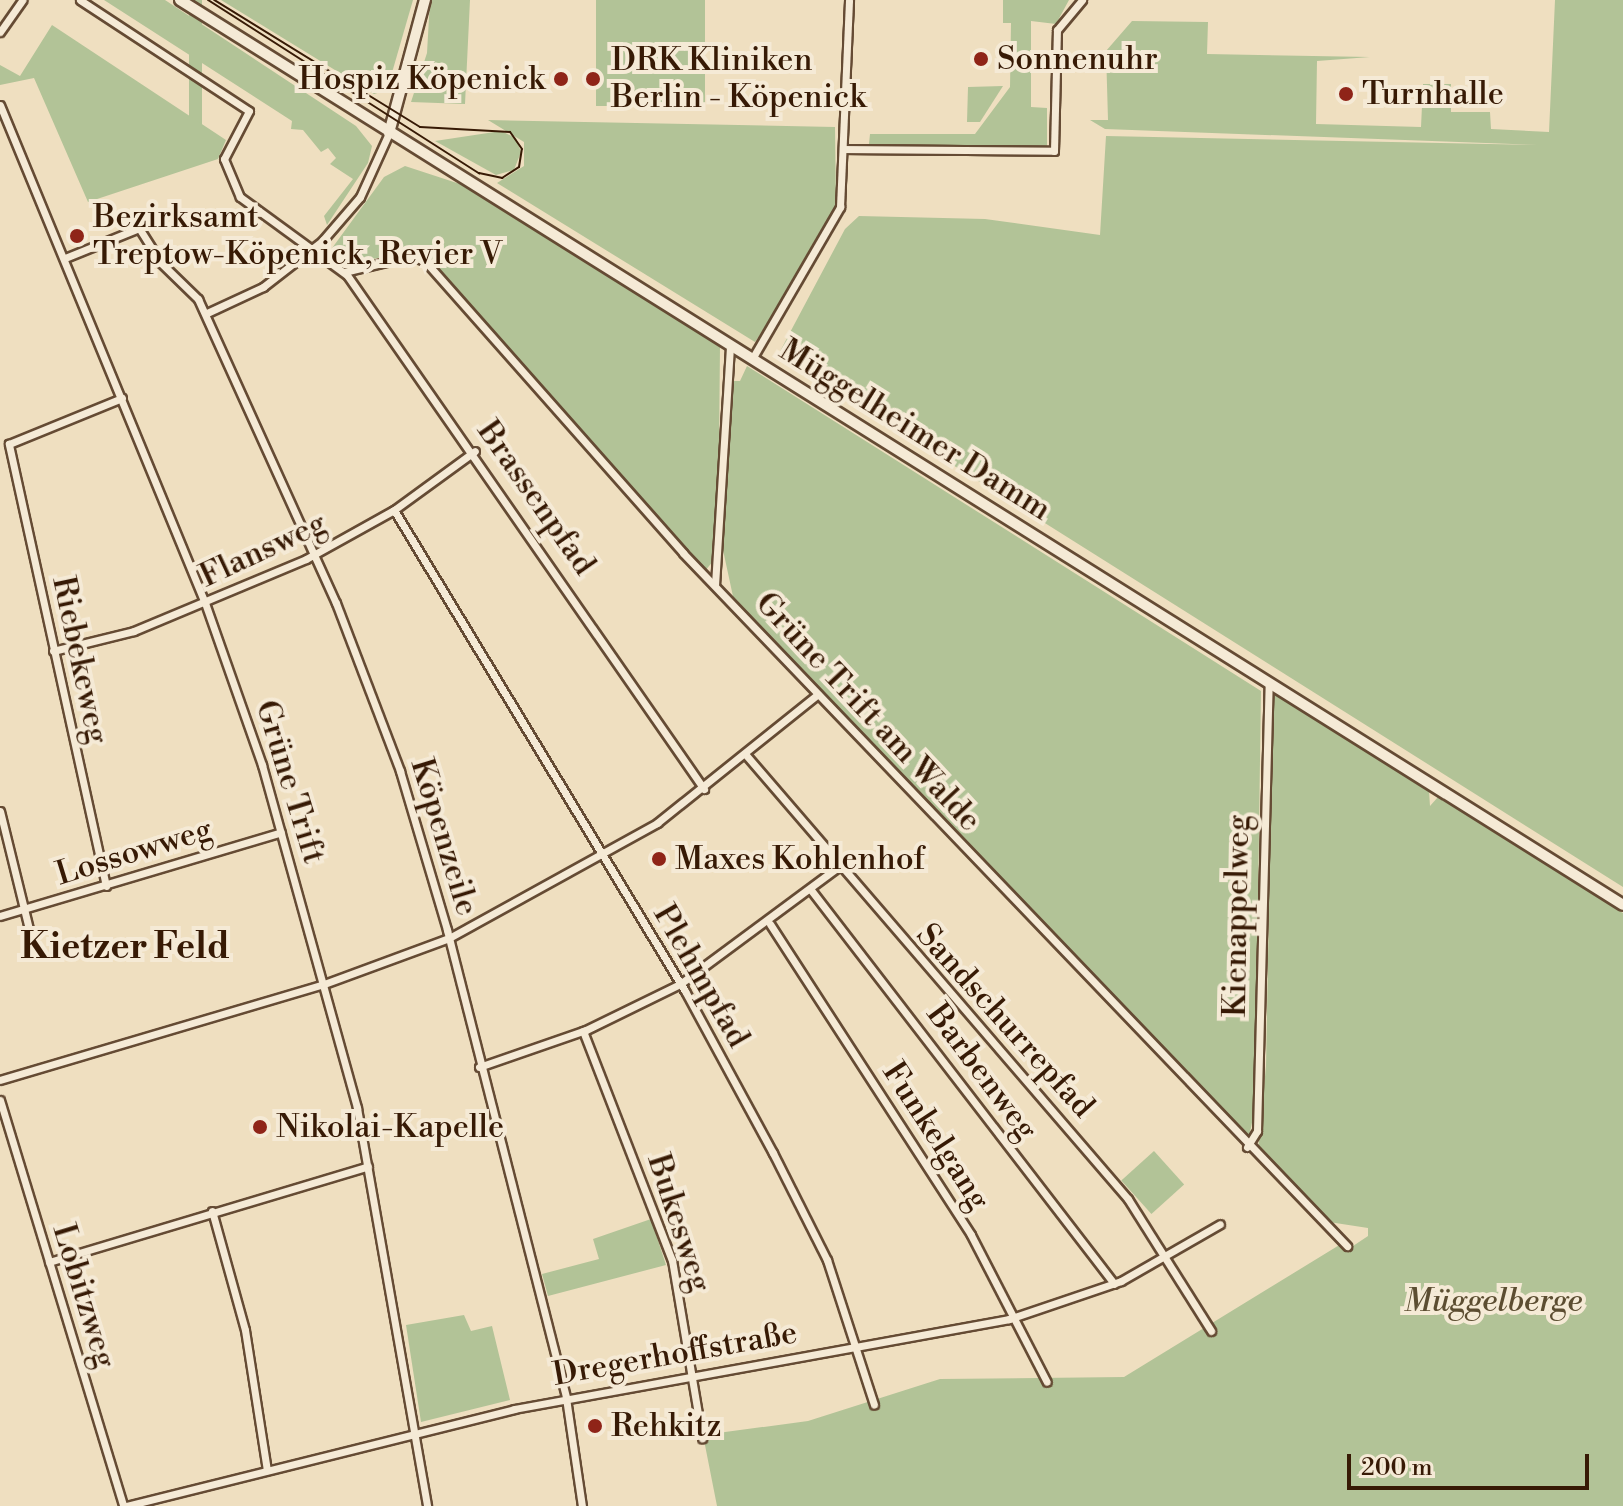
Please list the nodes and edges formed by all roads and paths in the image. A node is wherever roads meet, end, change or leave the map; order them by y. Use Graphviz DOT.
graph roads {
  1 [pos="22,0"];
  2 [pos="80,0"];
  3 [pos="180,0"];
  4 [pos="425,0"];
  5 [pos="849,0"];
  6 [pos="1082,0"];
  7 [pos="0,32"];
  8 [pos="0,105"];
  9 [pos="389,133"];
  10 [pos="844,149"];
  11 [pos="311,251"];
  12 [pos="65,258"];
  13 [pos="344,272"];
  14 [pos="207,313"];
  15 [pos="730,345"];
  16 [pos="752,359"];
  17 [pos="122,398"];
  18 [pos="475,451"];
  19 [pos="394,510"];
  20 [pos="315,554"];
  21 [pos="715,585"];
  22 [pos="205,603"];
  23 [pos="53,651"];
  24 [pos="1269,683"];
  25 [pos="818,694"];
  26 [pos="746,755"];
  27 [pos="704,789"];
  28 [pos="0,811"];
  29 [pos="281,832"];
  30 [pos="603,856"];
  31 [pos="837,868"];
  32 [pos="106,886"];
  33 [pos="811,890"];
  34 [pos="1623,905"];
  35 [pos="24,910"];
  36 [pos="0,916"];
  37 [pos="770,924"];
  38 [pos="449,938"];
  39 [pos="34,949"];
  40 [pos="324,984"];
  41 [pos="680,984"];
  42 [pos="583,1031"];
  43 [pos="479,1067"];
  44 [pos="0,1080"];
  45 [pos="0,1100"];
  46 [pos="1247,1147"];
  47 [pos="368,1166"];
  48 [pos="212,1211"];
  49 [pos="1220,1224"];
  50 [pos="1347,1246"];
  51 [pos="1168,1255"];
  52 [pos="49,1262"];
  53 [pos="1114,1284"];
  54 [pos="1016,1317"];
  55 [pos="1211,1331"];
  56 [pos="857,1345"];
  57 [pos="694,1376"];
  58 [pos="1047,1382"];
  59 [pos="566,1398"];
  60 [pos="874,1405"];
  61 [pos="415,1433"];
  62 [pos="702,1438"];
  63 [pos="267,1470"];
  64 [pos="125,1506"];
  65 [pos="427,1506"];
  66 [pos="582,1506"];
  1 -- 7 [label="street"];
  2 -- 11 [label="street"];
  3 -- 9 [label="main road, Müggelheimer Damm"];
  4 -- 9 [label="main road"];
  5 -- 10 [label="street"];
  6 -- 10 [label="street"];
  8 -- 12 [label="street, Grüne Trift"];
  9 -- 11 [label="street"];
  9 -- 15 [label="main road, Müggelheimer Damm"];
  10 -- 16 [label="street"];
  11 -- 13 [label="street, Brassenpfad"];
  11 -- 14 [label="street"];
  12 -- 14 [label="street, Köpenzeile"];
  12 -- 17 [label="street, Grüne Trift"];
  13 -- 18 [label="street, Brassenpfad"];
  13 -- 21 [label="street, Grüne Trift am Walde"];
  14 -- 20 [label="street, Köpenzeile"];
  15 -- 16 [label="main road, Müggelheimer Damm"];
  15 -- 21 [label="street"];
  16 -- 24 [label="main road, Müggelheimer Damm"];
  17 -- 22 [label="street, Grüne Trift"];
  17 -- 23 [label="street, Riebekeweg"];
  18 -- 19 [label="street, Flansweg"];
  18 -- 27 [label="street, Brassenpfad"];
  19 -- 20 [label="street, Flansweg"];
  19 -- 30 [label="street, Plehmpfad"];
  20 -- 22 [label="street, Flansweg"];
  20 -- 38 [label="street, Köpenzeile"];
  21 -- 25 [label="street, Grüne Trift am Walde"];
  22 -- 23 [label="street, Flansweg"];
  22 -- 29 [label="street, Grüne Trift"];
  23 -- 32 [label="street, Riebekeweg"];
  24 -- 34 [label="main road, Müggelheimer Damm"];
  24 -- 46 [label="street, Kienappelweg"];
  25 -- 26 [label="street"];
  25 -- 46 [label="street, Grüne Trift am Walde"];
  26 -- 27 [label="street"];
  26 -- 31 [label="street, Sandschurrepfad"];
  27 -- 30 [label="street"];
  28 -- 35 [label="street"];
  29 -- 32 [label="street, Lossowweg"];
  29 -- 40 [label="street, Grüne Trift"];
  30 -- 38 [label="street"];
  30 -- 41 [label="street, Plehmpfad"];
  31 -- 33 [label="street"];
  31 -- 51 [label="street, Sandschurrepfad"];
  32 -- 35 [label="street, Lossowweg"];
  33 -- 37 [label="street"];
  33 -- 53 [label="street, Barbenweg"];
  35 -- 36 [label="street, Lossowweg"];
  35 -- 39 [label="street"];
  37 -- 41 [label="street"];
  37 -- 54 [label="street, Funkelgang"];
  38 -- 40 [label="street"];
  38 -- 43 [label="street, Köpenzeile"];
  40 -- 44 [label="street"];
  40 -- 47 [label="street, Grüne Trift"];
  41 -- 42 [label="street"];
  41 -- 56 [label="street, Plehmpfad"];
  42 -- 43 [label="street"];
  42 -- 57 [label="street, Bukesweg"];
  43 -- 59 [label="street, Köpenzeile"];
  45 -- 52 [label="street, Lobitzweg"];
  46 -- 50 [label="street, Grüne Trift am Walde"];
  47 -- 48 [label="street"];
  47 -- 61 [label="street, Grüne Trift"];
  48 -- 52 [label="street"];
  48 -- 63 [label="street"];
  49 -- 51 [label="street, Dregerhoffstraße"];
  51 -- 53 [label="street, Dregerhoffstraße"];
  51 -- 55 [label="street, Sandschurrepfad"];
  52 -- 64 [label="street, Lobitzweg"];
  53 -- 54 [label="street, Dregerhoffstraße"];
  54 -- 56 [label="street, Dregerhoffstraße"];
  54 -- 58 [label="street, Funkelgang"];
  56 -- 57 [label="street, Dregerhoffstraße"];
  56 -- 60 [label="street, Plehmpfad"];
  57 -- 59 [label="street, Dregerhoffstraße"];
  57 -- 62 [label="street, Bukesweg"];
  59 -- 61 [label="street, Dregerhoffstraße"];
  59 -- 66 [label="street, Köpenzeile"];
  61 -- 63 [label="street, Dregerhoffstraße"];
  61 -- 65 [label="street, Grüne Trift"];
  63 -- 64 [label="street, Dregerhoffstraße"];
}
